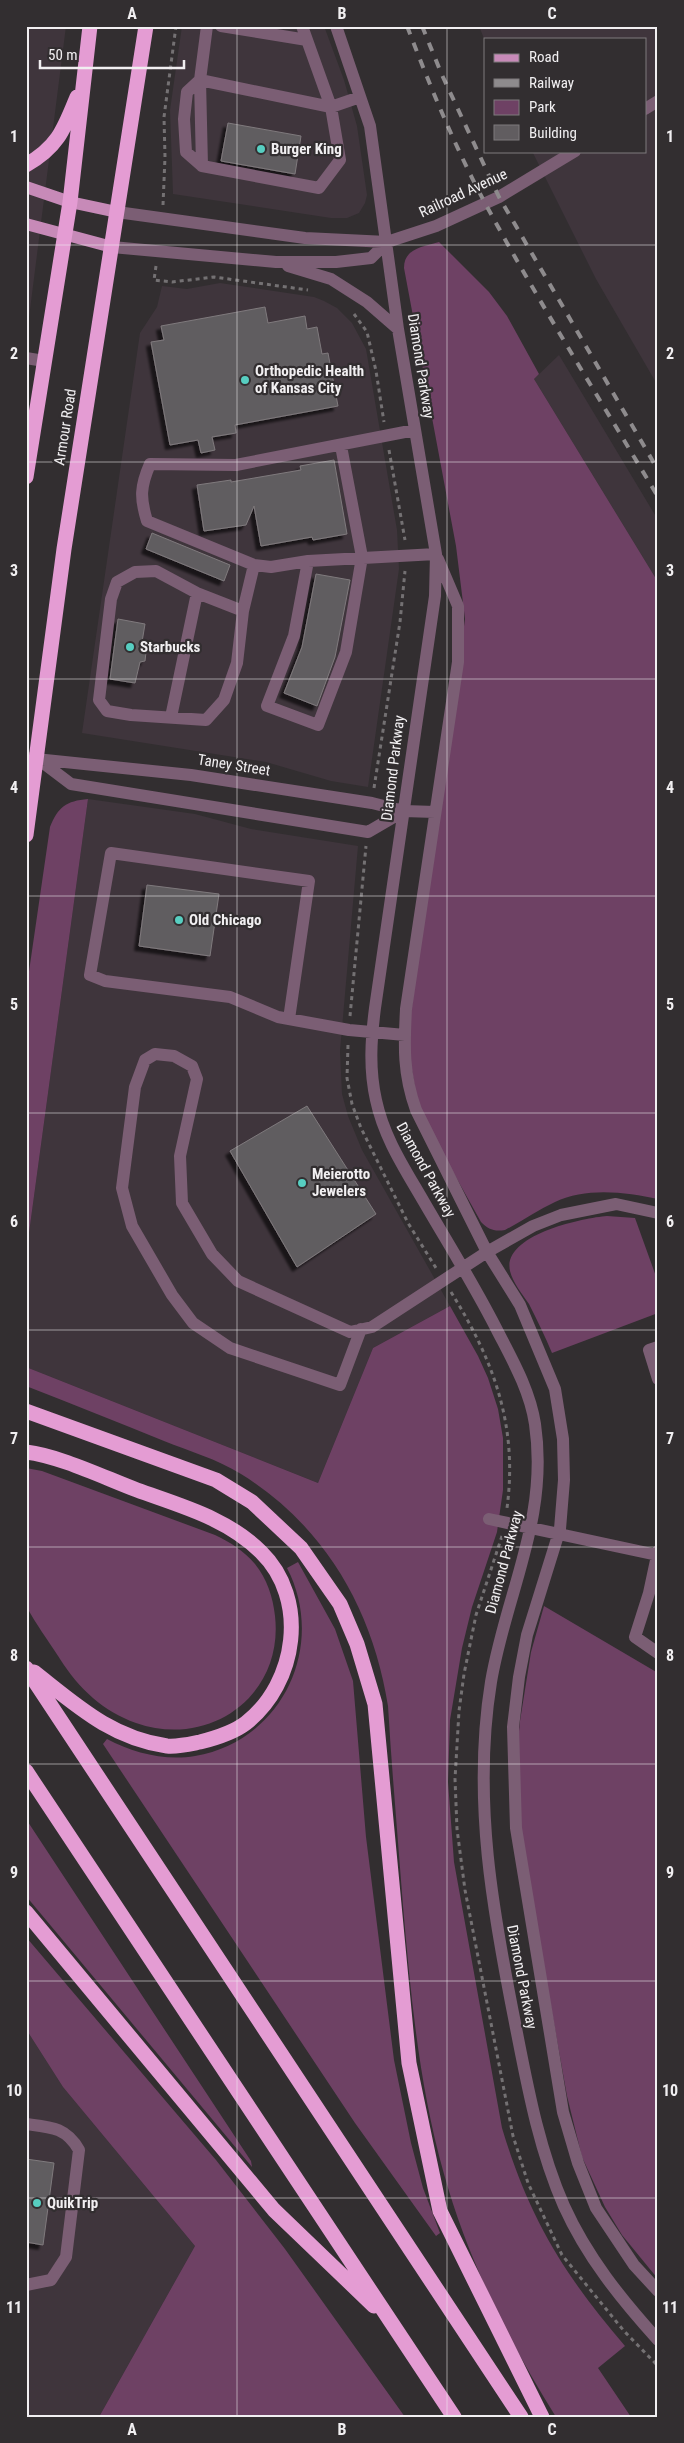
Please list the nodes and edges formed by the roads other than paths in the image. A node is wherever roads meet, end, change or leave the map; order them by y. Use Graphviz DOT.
graph roads {
  1 [pos="90,26"];
  2 [pos="146,26"];
  3 [pos="207,26"];
  4 [pos="220,26"];
  5 [pos="302,26"];
  6 [pos="336,26"];
  7 [pos="307,40"];
  8 [pos="85,74"];
  9 [pos="200,80"];
  10 [pos="360,98"];
  11 [pos="658,101"];
  12 [pos="331,107"];
  13 [pos="646,108"];
  14 [pos="573,152"];
  15 [pos="26,165"];
  16 [pos="26,187"];
  17 [pos="70,202"];
  18 [pos="116,212"];
  19 [pos="26,224"];
  20 [pos="64,235"];
  21 [pos="387,242"];
  22 [pos="112,247"];
  23 [pos="276,262"];
  24 [pos="398,329"];
  25 [pos="26,358"];
  26 [pos="44,361"];
  27 [pos="415,430"];
  28 [pos="340,446"];
  29 [pos="26,477"];
  30 [pos="436,554"];
  31 [pos="362,557"];
  32 [pos="308,561"];
  33 [pos="254,565"];
  34 [pos="197,593"];
  35 [pos="243,611"];
  36 [pos="171,717"];
  37 [pos="32,759"];
  38 [pos="404,811"];
  39 [pos="435,812"];
  40 [pos="26,835"];
  41 [pos="289,1019"];
  42 [pos="372,1032"];
  43 [pos="405,1035"];
  44 [pos="658,1213"];
  45 [pos="487,1252"];
  46 [pos="462,1268"];
  47 [pos="361,1329"];
  48 [pos="658,1347"];
  49 [pos="658,1379"];
  50 [pos="26,1411"];
  51 [pos="26,1452"];
  52 [pos="489,1519"];
  53 [pos="532,1527"];
  54 [pos="559,1532"];
  55 [pos="657,1553"];
  56 [pos="658,1653"];
  57 [pos="26,1667"];
  58 [pos="26,1771"];
  59 [pos="26,1912"];
  60 [pos="26,2124"];
  61 [pos="26,2285"];
  62 [pos="658,2291"];
  63 [pos="394,2326"];
  64 [pos="658,2340"];
  65 [pos="454,2417"];
  66 [pos="521,2417"];
  67 [pos="542,2417"];
  1 -- 8 [label="highway, Armour Road"];
  2 -- 18 [label="highway, Armour Road"];
  3 -- 9 [label="street"];
  4 -- 7 [label="street"];
  5 -- 7 [label="street"];
  6 -- 10 [label="street, Diamond Parkway"];
  7 -- 12 [label="street"];
  8 -- 15 [label="highway"];
  8 -- 17 [label="highway, Armour Road"];
  9 -- 12 [label="street"];
  9 -- 12 [label="street"];
  10 -- 12 [label="street"];
  10 -- 21 [label="street, Diamond Parkway"];
  11 -- 13 [label="street"];
  14 -- 21 [label="street, Railroad Avenue"];
  16 -- 17 [label="main road"];
  17 -- 18 [label="main road"];
  17 -- 20 [label="highway, Armour Road"];
  18 -- 21 [label="street"];
  18 -- 22 [label="highway, Armour Road"];
  19 -- 20 [label="main road"];
  20 -- 22 [label="main road"];
  20 -- 26 [label="highway, Armour Road"];
  21 -- 23 [label="street"];
  21 -- 24 [label="street, Diamond Parkway"];
  22 -- 23 [label="street"];
  22 -- 37 [label="highway, Armour Road"];
  23 -- 24 [label="street"];
  24 -- 27 [label="street, Diamond Parkway"];
  25 -- 26 [label="street"];
  26 -- 29 [label="highway, Armour Road"];
  27 -- 28 [label="street"];
  27 -- 30 [label="street, Diamond Parkway"];
  28 -- 31 [label="street"];
  28 -- 33 [label="street"];
  30 -- 31 [label="street"];
  30 -- 38 [label="street, Diamond Parkway"];
  30 -- 39 [label="street, Diamond Parkway"];
  31 -- 32 [label="street"];
  31 -- 32 [label="street"];
  32 -- 33 [label="street"];
  33 -- 35 [label="street"];
  34 -- 35 [label="street"];
  34 -- 36 [label="street"];
  34 -- 36 [label="street"];
  35 -- 36 [label="street"];
  37 -- 38 [label="street, Taney Street"];
  37 -- 38 [label="street"];
  37 -- 40 [label="highway, Armour Road"];
  38 -- 39 [label="street, Taney Street"];
  38 -- 42 [label="street, Diamond Parkway"];
  39 -- 43 [label="street, Diamond Parkway"];
  41 -- 41 [label="street"];
  41 -- 42 [label="street"];
  42 -- 43 [label="street"];
  42 -- 46 [label="street, Diamond Parkway"];
  43 -- 45 [label="street, Diamond Parkway"];
  44 -- 45 [label="street"];
  45 -- 46 [label="street"];
  45 -- 54 [label="street, Diamond Parkway"];
  46 -- 47 [label="street"];
  46 -- 53 [label="street, Diamond Parkway"];
  47 -- 47 [label="street"];
  48 -- 49 [label="street"];
  50 -- 67 [label="highway"];
  51 -- 57 [label="highway"];
  52 -- 53 [label="street"];
  53 -- 54 [label="street"];
  53 -- 64 [label="street, Diamond Parkway"];
  54 -- 55 [label="street"];
  54 -- 62 [label="street, Diamond Parkway"];
  55 -- 56 [label="street"];
  57 -- 66 [label="highway"];
  58 -- 63 [label="highway"];
  59 -- 63 [label="highway"];
  60 -- 61 [label="street"];
  63 -- 65 [label="highway"];
}
